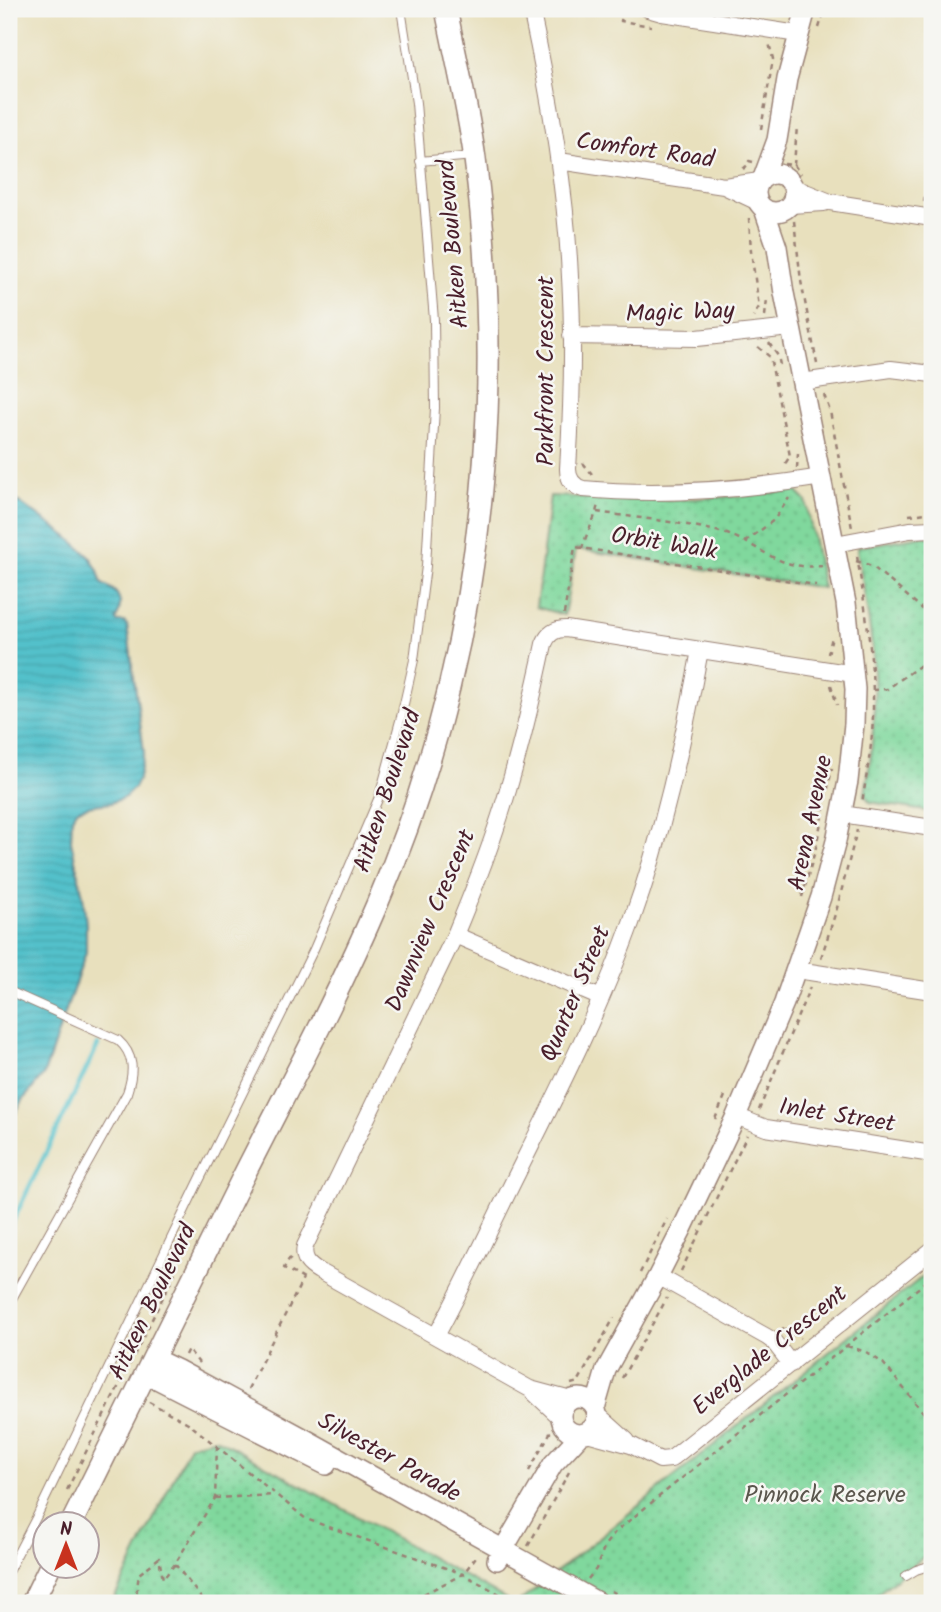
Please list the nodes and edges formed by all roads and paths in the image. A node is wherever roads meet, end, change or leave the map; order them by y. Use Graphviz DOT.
graph roads {
  1 [pos="401,9"];
  2 [pos="446,9"];
  3 [pos="531,9"];
  4 [pos="648,9"];
  5 [pos="786,9"];
  6 [pos="806,9"];
  7 [pos="825,9"];
  8 [pos="770,30"];
  9 [pos="808,33"];
  10 [pos="798,123"];
  11 [pos="769,138"];
  12 [pos="932,155"];
  13 [pos="475,156"];
  14 [pos="420,161"];
  15 [pos="559,161"];
  16 [pos="738,173"];
  17 [pos="760,174"];
  18 [pos="724,186"];
  19 [pos="790,194"];
  20 [pos="925,202"];
  21 [pos="757,209"];
  22 [pos="932,218"];
  23 [pos="777,247"];
  24 [pos="766,289"];
  25 [pos="753,318"];
  26 [pos="791,328"];
  27 [pos="765,331"];
  28 [pos="571,337"];
  29 [pos="781,369"];
  30 [pos="932,374"];
  31 [pos="811,380"];
  32 [pos="799,454"];
  33 [pos="822,477"];
  34 [pos="793,482"];
  35 [pos="599,491"];
  36 [pos="597,512"];
  37 [pos="932,529"];
  38 [pos="745,542"];
  39 [pos="845,542"];
  40 [pos="582,549"];
  41 [pos="824,576"];
  42 [pos="816,585"];
  43 [pos="564,615"];
  44 [pos="932,617"];
  45 [pos="832,629"];
  46 [pos="932,648"];
  47 [pos="700,650"];
  48 [pos="828,670"];
  49 [pos="855,681"];
  50 [pos="837,706"];
  51 [pos="833,759"];
  52 [pos="842,814"];
  53 [pos="932,828"];
  54 [pos="800,906"];
  55 [pos="455,935"];
  56 [pos="797,970"];
  57 [pos="9,990"];
  58 [pos="932,991"];
  59 [pos="601,998"];
  60 [pos="727,1091"];
  61 [pos="736,1116"];
  62 [pos="713,1124"];
  63 [pos="932,1154"];
  64 [pos="669,1216"];
  65 [pos="932,1250"];
  66 [pos="176,1271"];
  67 [pos="638,1275"];
  68 [pos="659,1276"];
  69 [pos="932,1277"];
  70 [pos="303,1279"];
  71 [pos="9,1304"];
  72 [pos="620,1309"];
  73 [pos="436,1336"];
  74 [pos="847,1346"];
  75 [pos="791,1364"];
  76 [pos="151,1366"];
  77 [pos="606,1370"];
  78 [pos="248,1390"];
  79 [pos="137,1395"];
  80 [pos="563,1407"];
  81 [pos="596,1411"];
  82 [pos="932,1423"];
  83 [pos="584,1433"];
  84 [pos="631,1445"];
  85 [pos="217,1446"];
  86 [pos="553,1464"];
  87 [pos="526,1476"];
  88 [pos="276,1494"];
  89 [pos="215,1498"];
  90 [pos="62,1501"];
  91 [pos="78,1510"];
  92 [pos="500,1556"];
  93 [pos="175,1564"];
  94 [pos="932,1565"];
  95 [pos="9,1570"];
  96 [pos="463,1574"];
  97 [pos="906,1576"];
  98 [pos="43,1580"];
  99 [pos="580,1598"];
  100 [pos="32,1603"];
  101 [pos="135,1603"];
  102 [pos="205,1603"];
  103 [pos="406,1603"];
  104 [pos="516,1603"];
  105 [pos="599,1603"];
  1 -- 14 [label="lane"];
  2 -- 13 [label="main road, Aitken Boulevard"];
  3 -- 15 [label="street, Parkfront Crescent"];
  4 -- 8 [label="street"];
  5 -- 8 [label="path"];
  6 -- 9 [label="street, Arena Avenue"];
  7 -- 9 [label="path"];
  8 -- 9 [label="street"];
  8 -- 11 [label="path"];
  9 -- 11 [label="street, Arena Avenue"];
  10 -- 19 [label="path"];
  11 -- 17 [label="street, Arena Avenue"];
  11 -- 19 [label="street, Arena Avenue"];
  12 -- 20 [label="path"];
  13 -- 14 [label="lane"];
  13 -- 76 [label="main road, Aitken Boulevard"];
  14 -- 95 [label="lane"];
  15 -- 18 [label="street, Comfort Road"];
  15 -- 28 [label="street, Parkfront Crescent"];
  16 -- 17 [label="path"];
  17 -- 18 [label="street, Comfort Road"];
  17 -- 19 [label="street"];
  17 -- 21 [label="street, Arena Avenue"];
  18 -- 21 [label="street, Comfort Road"];
  19 -- 21 [label="street"];
  19 -- 22 [label="street"];
  19 -- 23 [label="street, Arena Avenue"];
  19 -- 31 [label="path"];
  21 -- 23 [label="street, Arena Avenue"];
  21 -- 25 [label="path"];
  23 -- 26 [label="street, Arena Avenue"];
  24 -- 27 [label="path"];
  26 -- 27 [label="street, Magic Way"];
  26 -- 31 [label="street, Arena Avenue"];
  27 -- 28 [label="street, Magic Way"];
  27 -- 29 [label="path"];
  28 -- 35 [label="street, Parkfront Crescent"];
  30 -- 31 [label="street"];
  31 -- 33 [label="street, Arena Avenue"];
  31 -- 39 [label="path"];
  32 -- 34 [label="path"];
  33 -- 34 [label="street, Parkfront Crescent"];
  33 -- 39 [label="street, Arena Avenue"];
  34 -- 35 [label="street, Parkfront Crescent"];
  34 -- 38 [label="path"];
  35 -- 36 [label="path"];
  36 -- 38 [label="path"];
  36 -- 40 [label="path"];
  37 -- 39 [label="street"];
  38 -- 41 [label="path"];
  39 -- 44 [label="path"];
  39 -- 49 [label="street, Arena Avenue"];
  40 -- 42 [label="path, Orbit Walk"];
  40 -- 43 [label="path, Orbit Walk"];
  45 -- 48 [label="path"];
  46 -- 49 [label="path"];
  47 -- 48 [label="street, Dawnview Crescent"];
  47 -- 55 [label="street, Dawnview Crescent"];
  47 -- 59 [label="street, Quarter Street"];
  48 -- 49 [label="street, Dawnview Crescent"];
  48 -- 50 [label="path"];
  49 -- 52 [label="street, Arena Avenue"];
  51 -- 54 [label="path"];
  52 -- 53 [label="street"];
  52 -- 56 [label="street, Arena Avenue"];
  55 -- 59 [label="street"];
  55 -- 73 [label="street, Dawnview Crescent"];
  56 -- 58 [label="street"];
  56 -- 61 [label="street, Arena Avenue"];
  57 -- 71 [label="lane"];
  59 -- 73 [label="street, Quarter Street"];
  60 -- 62 [label="path"];
  61 -- 63 [label="street, Inlet Street"];
  61 -- 68 [label="street, Arena Avenue"];
  64 -- 67 [label="path"];
  65 -- 75 [label="street, Everglade Crescent"];
  66 -- 90 [label="path"];
  68 -- 75 [label="street"];
  68 -- 77 [label="street, Arena Avenue"];
  69 -- 74 [label="path"];
  70 -- 78 [label="path"];
  72 -- 80 [label="path"];
  73 -- 80 [label="street, Dawnview Crescent"];
  74 -- 82 [label="path"];
  74 -- 99 [label="path"];
  75 -- 84 [label="street, Everglade Crescent"];
  76 -- 79 [label="main road, Aitken Boulevard"];
  76 -- 92 [label="street, Silvester Parade"];
  77 -- 80 [label="street, Arena Avenue"];
  77 -- 81 [label="street, Arena Avenue"];
  79 -- 85 [label="path"];
  79 -- 91 [label="main road, Aitken Boulevard"];
  80 -- 81 [label="street"];
  80 -- 83 [label="street"];
  80 -- 86 [label="street"];
  80 -- 87 [label="path"];
  81 -- 83 [label="street"];
  81 -- 84 [label="street, Everglade Crescent"];
  83 -- 84 [label="street, Everglade Crescent"];
  83 -- 86 [label="street"];
  85 -- 88 [label="path"];
  85 -- 89 [label="path"];
  86 -- 92 [label="street"];
  88 -- 89 [label="path"];
  88 -- 96 [label="path"];
  89 -- 93 [label="path"];
  92 -- 99 [label="street, Silvester Parade"];
  93 -- 101 [label="path"];
  93 -- 102 [label="path"];
  94 -- 97 [label="lane"];
  96 -- 103 [label="path"];
  96 -- 104 [label="path"];
  98 -- 100 [label="main road"];
  99 -- 105 [label="street, Silvester Parade"];
}
